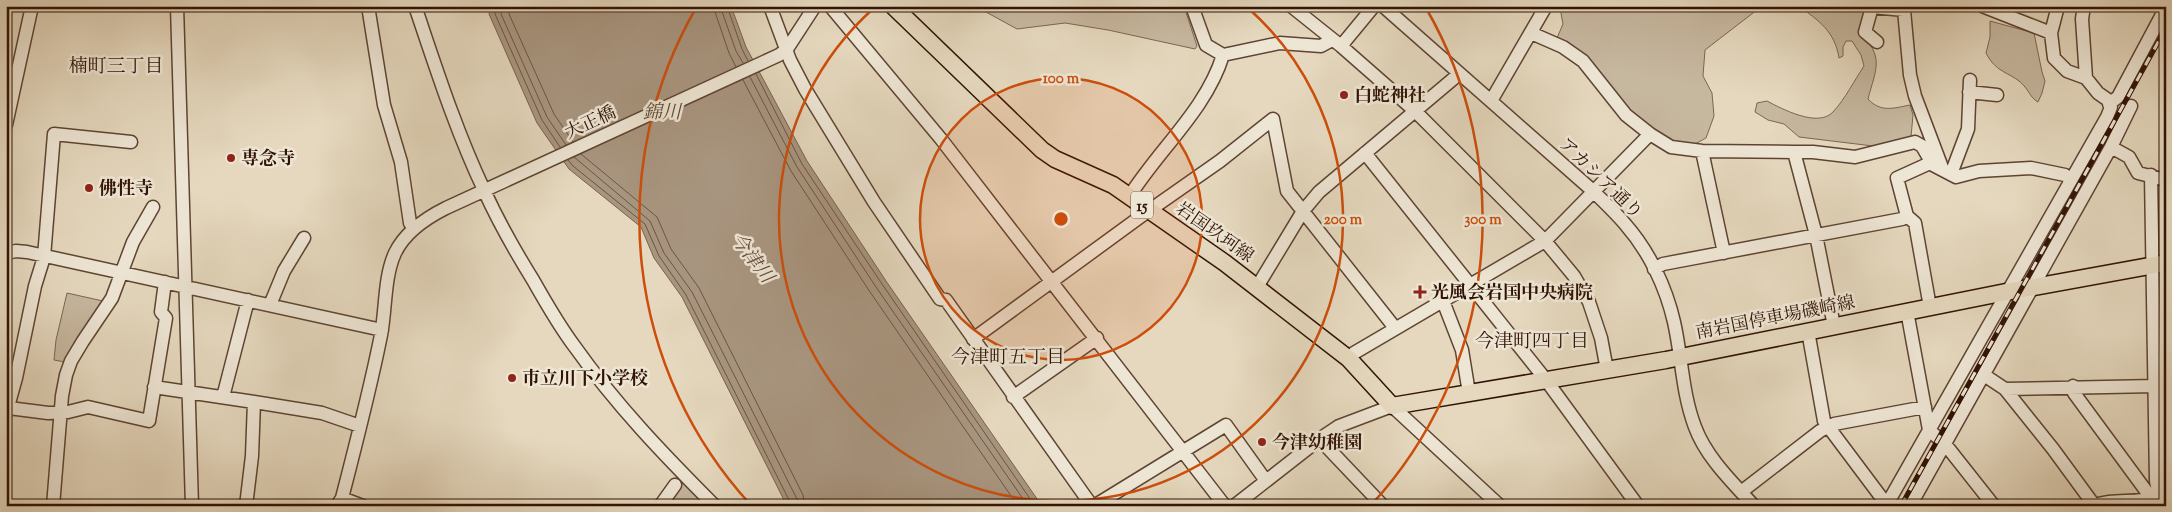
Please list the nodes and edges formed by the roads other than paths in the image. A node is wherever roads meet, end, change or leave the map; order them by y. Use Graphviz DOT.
graph roads {
  1 [pos="32,6"];
  2 [pos="177,6"];
  3 [pos="368,6"];
  4 [pos="415,6"];
  5 [pos="770,6"];
  6 [pos="815,6"];
  7 [pos="830,6"];
  8 [pos="1192,6"];
  9 [pos="1290,6"];
  10 [pos="1374,6"];
  11 [pos="1383,6"];
  12 [pos="1546,6"];
  13 [pos="1982,6"];
  14 [pos="2058,6"];
  15 [pos="2084,6"];
  16 [pos="2166,7"];
  17 [pos="898,8"];
  18 [pos="1530,33"];
  19 [pos="2051,33"];
  20 [pos="1877,42"];
  21 [pos="1336,43"];
  22 [pos="787,49"];
  23 [pos="1223,55"];
  24 [pos="1459,74"];
  25 [pos="2086,78"];
  26 [pos="1997,95"];
  27 [pos="1491,101"];
  28 [pos="2109,104"];
  29 [pos="2130,106"];
  30 [pos="1414,110"];
  31 [pos="6,125"];
  32 [pos="1650,134"];
  33 [pos="131,142"];
  34 [pos="2112,147"];
  35 [pos="1702,151"];
  36 [pos="1794,152"];
  37 [pos="1365,153"];
  38 [pos="1930,163"];
  39 [pos="1947,172"];
  40 [pos="2151,175"];
  41 [pos="2071,180"];
  42 [pos="2166,180"];
  43 [pos="486,189"];
  44 [pos="1593,191"];
  45 [pos="1129,196"];
  46 [pos="153,207"];
  47 [pos="1150,211"];
  48 [pos="1304,211"];
  49 [pos="1907,216"];
  50 [pos="414,229"];
  51 [pos="1816,235"];
  52 [pos="304,238"];
  53 [pos="1545,241"];
  54 [pos="6,253"];
  55 [pos="1724,253"];
  56 [pos="44,257"];
  57 [pos="2160,264"];
  58 [pos="1654,270"];
  59 [pos="122,273"];
  60 [pos="1053,281"];
  61 [pos="165,282"];
  62 [pos="1472,284"];
  63 [pos="185,286"];
  64 [pos="1257,287"];
  65 [pos="2032,288"];
  66 [pos="2006,292"];
  67 [pos="248,300"];
  68 [pos="1443,301"];
  69 [pos="270,305"];
  70 [pos="1930,307"];
  71 [pos="1907,311"];
  72 [pos="1834,326"];
  73 [pos="1395,328"];
  74 [pos="382,330"];
  75 [pos="1808,331"];
  76 [pos="1097,338"];
  77 [pos="973,339"];
  78 [pos="1680,358"];
  79 [pos="1349,359"];
  80 [pos="1608,370"];
  81 [pos="1984,375"];
  82 [pos="1546,380"];
  83 [pos="2073,386"];
  84 [pos="2155,386"];
  85 [pos="154,387"];
  86 [pos="2004,389"];
  87 [pos="188,392"];
  88 [pos="1469,393"];
  89 [pos="223,397"];
  90 [pos="1014,397"];
  91 [pos="254,402"];
  92 [pos="1392,406"];
  93 [pos="1925,407"];
  94 [pos="8,411"];
  95 [pos="60,413"];
  96 [pos="360,426"];
  97 [pos="1828,427"];
  98 [pos="1929,430"];
  99 [pos="1321,438"];
  100 [pos="1945,444"];
  101 [pos="1183,453"];
  102 [pos="1266,481"];
  103 [pos="675,485"];
  104 [pos="1741,492"];
  105 [pos="2159,500"];
  106 [pos="339,502"];
  107 [pos="1886,505"];
  108 [pos="2094,505"];
  109 [pos="53,506"];
  110 [pos="192,506"];
  111 [pos="246,506"];
  112 [pos="363,506"];
  113 [pos="660,506"];
  114 [pos="715,506"];
  115 [pos="1093,506"];
  116 [pos="1225,506"];
  117 [pos="1234,506"];
  118 [pos="1383,506"];
  119 [pos="1500,506"];
  120 [pos="1638,506"];
  121 [pos="1754,506"];
  122 [pos="1910,506"];
  123 [pos="1994,506"];
  1 -- 31 [label="street"];
  2 -- 63 [label="street"];
  3 -- 50 [label="street"];
  4 -- 43 [label="street"];
  5 -- 22 [label="street"];
  6 -- 22 [label="street"];
  7 -- 60 [label="street"];
  8 -- 23 [label="street"];
  9 -- 21 [label="street"];
  10 -- 21 [label="street"];
  11 -- 24 [label="street, アカシア通り"];
  12 -- 18 [label="street"];
  13 -- 19 [label="street"];
  14 -- 19 [label="street"];
  15 -- 25 [label="street"];
  16 -- 28 [label="street"];
  17 -- 45 [label="main road, 岩国玖珂線 / 15"];
  18 -- 27 [label="street"];
  18 -- 32 [label="street"];
  19 -- 25 [label="street"];
  20 -- 39 [label="street"];
  21 -- 23 [label="street"];
  21 -- 30 [label="street"];
  22 -- 43 [label="street, 大正橋"];
  22 -- 77 [label="street"];
  23 -- 45 [label="street"];
  24 -- 27 [label="street, アカシア通り"];
  24 -- 30 [label="street"];
  25 -- 28 [label="street"];
  26 -- 39 [label="street"];
  27 -- 44 [label="street, アカシア通り"];
  28 -- 41 [label="street"];
  29 -- 34 [label="street"];
  30 -- 37 [label="street"];
  30 -- 53 [label="street"];
  32 -- 35 [label="street"];
  32 -- 44 [label="street"];
  33 -- 56 [label="street"];
  34 -- 40 [label="street"];
  34 -- 65 [label="street"];
  35 -- 36 [label="street"];
  35 -- 55 [label="street"];
  36 -- 38 [label="street"];
  36 -- 51 [label="street"];
  37 -- 48 [label="street"];
  37 -- 62 [label="street"];
  38 -- 39 [label="street"];
  38 -- 49 [label="street"];
  39 -- 41 [label="street"];
  40 -- 42 [label="street"];
  40 -- 57 [label="street"];
  41 -- 66 [label="street"];
  43 -- 50 [label="street, 大正橋"];
  43 -- 114 [label="street"];
  44 -- 53 [label="street"];
  44 -- 58 [label="street, アカシア通り"];
  45 -- 47 [label="main road, 岩国玖珂線 / 15"];
  46 -- 59 [label="street"];
  47 -- 48 [label="street"];
  47 -- 60 [label="street"];
  47 -- 64 [label="main road, 岩国玖珂線 / 15"];
  48 -- 64 [label="street"];
  48 -- 73 [label="street"];
  49 -- 51 [label="street"];
  49 -- 70 [label="street"];
  50 -- 74 [label="street, 大正橋"];
  51 -- 55 [label="street"];
  51 -- 72 [label="street"];
  52 -- 69 [label="street"];
  53 -- 62 [label="street"];
  53 -- 80 [label="street"];
  54 -- 56 [label="street"];
  55 -- 58 [label="street"];
  56 -- 59 [label="street"];
  56 -- 94 [label="street"];
  57 -- 65 [label="main road, 南岩国停車場磯崎線"];
  57 -- 84 [label="street"];
  58 -- 78 [label="street, アカシア通り"];
  59 -- 61 [label="street"];
  59 -- 95 [label="street"];
  60 -- 76 [label="street"];
  60 -- 77 [label="street"];
  61 -- 63 [label="street"];
  61 -- 85 [label="street"];
  62 -- 68 [label="street"];
  62 -- 82 [label="street"];
  63 -- 67 [label="street"];
  63 -- 87 [label="street"];
  64 -- 79 [label="main road, 岩国玖珂線 / 15"];
  65 -- 66 [label="main road, 南岩国停車場磯崎線"];
  65 -- 81 [label="street"];
  66 -- 70 [label="main road, 南岩国停車場磯崎線"];
  66 -- 98 [label="street"];
  67 -- 69 [label="street"];
  67 -- 89 [label="street"];
  68 -- 73 [label="street"];
  68 -- 88 [label="street"];
  69 -- 74 [label="street"];
  70 -- 71 [label="main road, 南岩国停車場磯崎線"];
  71 -- 72 [label="main road, 南岩国停車場磯崎線"];
  71 -- 93 [label="street"];
  72 -- 75 [label="main road, 南岩国停車場磯崎線"];
  73 -- 79 [label="street"];
  74 -- 96 [label="street, 大正橋"];
  75 -- 78 [label="main road, 南岩国停車場磯崎線"];
  75 -- 97 [label="street"];
  76 -- 90 [label="street"];
  76 -- 101 [label="street"];
  77 -- 90 [label="street"];
  78 -- 80 [label="main road, 南岩国停車場磯崎線"];
  78 -- 104 [label="street, アカシア通り"];
  79 -- 92 [label="main road, 岩国玖珂線 / 15"];
  80 -- 82 [label="main road, 南岩国停車場磯崎線"];
  81 -- 86 [label="street"];
  81 -- 100 [label="street"];
  82 -- 88 [label="main road, 南岩国停車場磯崎線"];
  82 -- 120 [label="street"];
  83 -- 84 [label="street"];
  83 -- 86 [label="street"];
  83 -- 105 [label="street"];
  84 -- 105 [label="street"];
  85 -- 87 [label="street"];
  85 -- 95 [label="street"];
  86 -- 108 [label="street"];
  87 -- 89 [label="street"];
  87 -- 110 [label="street"];
  88 -- 92 [label="main road, 南岩国停車場磯崎線"];
  89 -- 91 [label="street"];
  90 -- 115 [label="street"];
  91 -- 96 [label="street"];
  91 -- 111 [label="street"];
  92 -- 99 [label="street"];
  92 -- 119 [label="street"];
  93 -- 97 [label="street"];
  93 -- 98 [label="street"];
  94 -- 95 [label="street"];
  95 -- 109 [label="street"];
  96 -- 106 [label="street, 大正橋"];
  97 -- 104 [label="street"];
  97 -- 107 [label="street"];
  98 -- 100 [label="street"];
  98 -- 107 [label="street"];
  99 -- 102 [label="street"];
  99 -- 118 [label="street"];
  100 -- 122 [label="street"];
  100 -- 123 [label="street"];
  101 -- 102 [label="street"];
  101 -- 115 [label="street"];
  101 -- 116 [label="street"];
  102 -- 117 [label="street"];
  103 -- 113 [label="street"];
  104 -- 121 [label="street, アカシア通り"];
  105 -- 108 [label="street"];
  106 -- 112 [label="street"];
}
